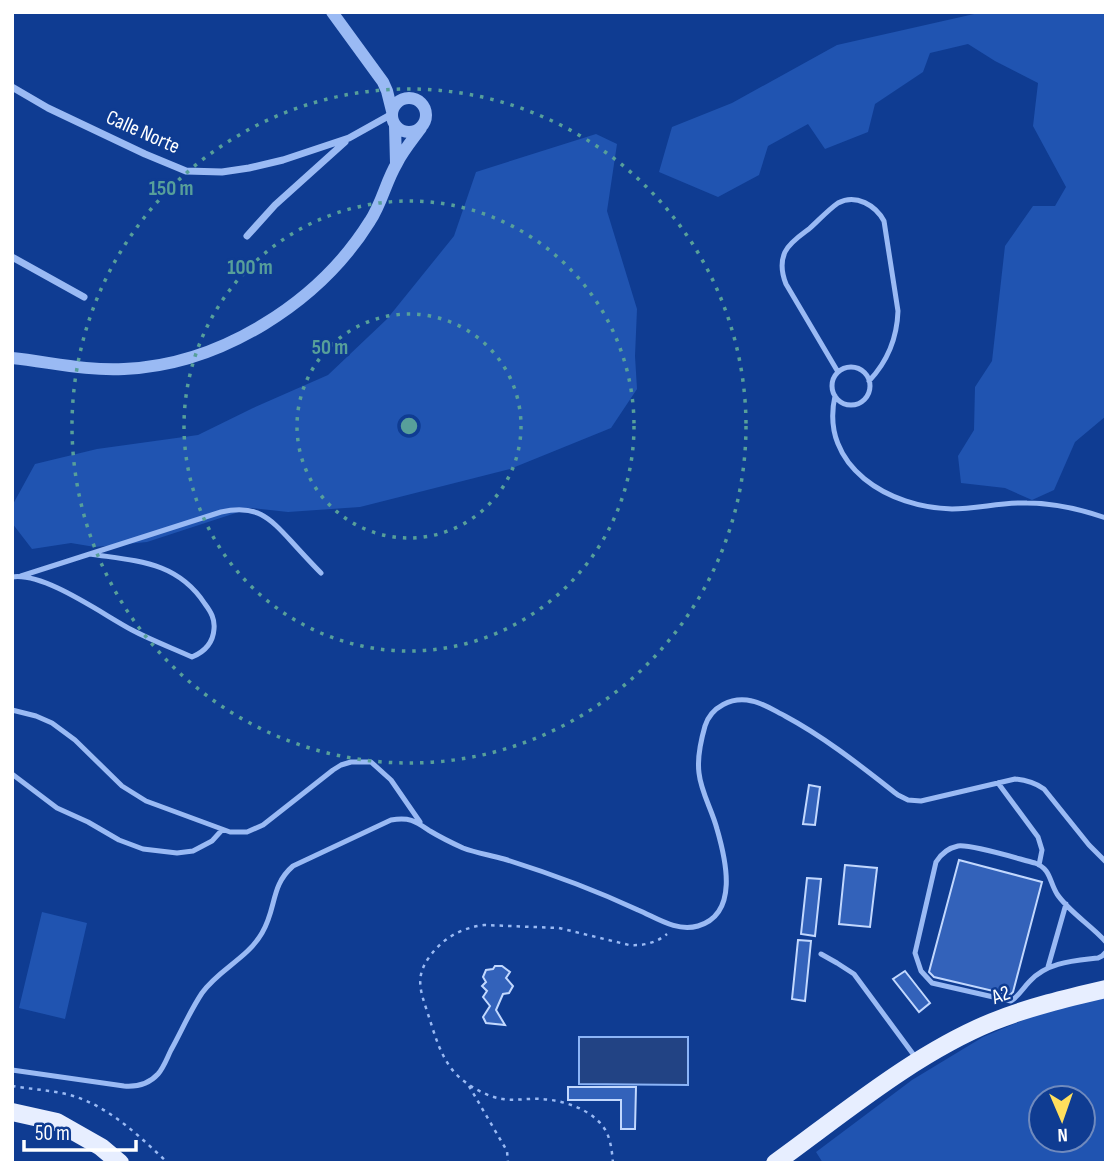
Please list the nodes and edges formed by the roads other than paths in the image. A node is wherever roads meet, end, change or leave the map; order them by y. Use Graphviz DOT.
graph roads {
  1 [pos="332,12"];
  2 [pos="377,74"];
  3 [pos="12,88"];
  4 [pos="407,97"];
  5 [pos="393,117"];
  6 [pos="421,128"];
  7 [pos="349,138"];
  8 [pos="396,163"];
  9 [pos="247,236"];
  10 [pos="12,257"];
  11 [pos="85,298"];
  12 [pos="12,358"];
  13 [pos="838,372"];
  14 [pos="869,381"];
  15 [pos="835,396"];
  16 [pos="1106,518"];
  17 [pos="90,554"];
  18 [pos="321,573"];
  19 [pos="16,577"];
  20 [pos="12,710"];
  21 [pos="12,774"];
  22 [pos="998,783"];
  23 [pos="422,825"];
  24 [pos="222,830"];
  25 [pos="1106,862"];
  26 [pos="1040,865"];
  27 [pos="1066,904"];
  28 [pos="1106,942"];
  29 [pos="1106,952"];
  30 [pos="821,954"];
  31 [pos="1048,967"];
  32 [pos="1106,989"];
  33 [pos="918,1060"];
  34 [pos="12,1070"];
  35 [pos="12,1111"];
  36 [pos="120,1163"];
  37 [pos="775,1163"];
  1 -- 2 [label="street"];
  2 -- 4 [label="street"];
  2 -- 5 [label="street"];
  3 -- 7 [label="street, Calle Norte"];
  4 -- 5 [label="street"];
  4 -- 6 [label="street"];
  5 -- 6 [label="street"];
  5 -- 7 [label="street"];
  5 -- 8 [label="street"];
  6 -- 8 [label="street"];
  7 -- 9 [label="street"];
  8 -- 12 [label="street"];
  10 -- 11 [label="street"];
  13 -- 14 [label="lane"];
  13 -- 14 [label="lane"];
  13 -- 15 [label="lane"];
  14 -- 15 [label="lane"];
  15 -- 16 [label="lane"];
  17 -- 18 [label="lane"];
  17 -- 19 [label="lane"];
  17 -- 19 [label="lane"];
  20 -- 24 [label="lane"];
  21 -- 24 [label="lane"];
  22 -- 23 [label="lane"];
  22 -- 25 [label="lane"];
  22 -- 26 [label="lane"];
  23 -- 24 [label="lane"];
  23 -- 34 [label="lane"];
  26 -- 27 [label="lane"];
  26 -- 31 [label="lane"];
  27 -- 28 [label="lane"];
  27 -- 31 [label="lane"];
  29 -- 31 [label="lane"];
  30 -- 33 [label="lane"];
  32 -- 33 [label="main road, A2"];
  33 -- 37 [label="main road, A2"];
  35 -- 36 [label="main road"];
}
